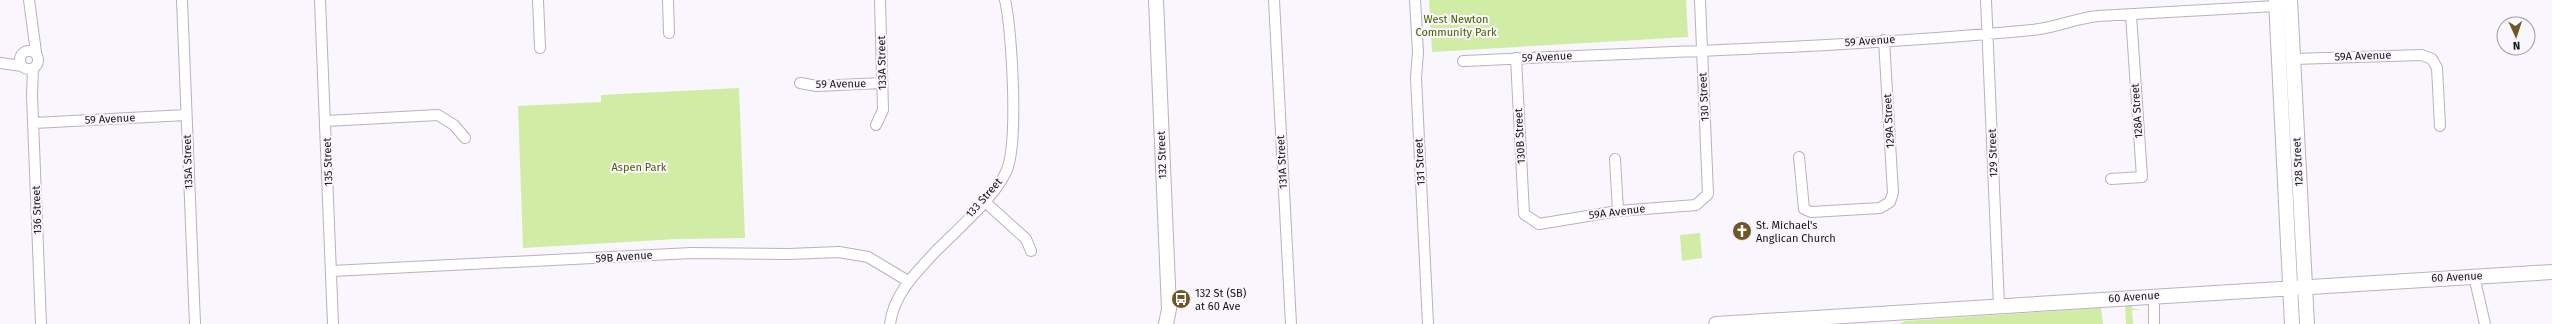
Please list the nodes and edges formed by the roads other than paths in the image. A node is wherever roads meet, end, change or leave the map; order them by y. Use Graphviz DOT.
graph roads {
  1 [pos="29,0"];
  2 [pos="182,0"];
  3 [pos="320,0"];
  4 [pos="326,0"];
  5 [pos="538,0"];
  6 [pos="668,0"];
  7 [pos="880,0"];
  8 [pos="1005,0"];
  9 [pos="1156,0"];
  10 [pos="1274,0"];
  11 [pos="1415,0"];
  12 [pos="1700,0"];
  13 [pos="1986,0"];
  14 [pos="2290,0"];
  15 [pos="2276,3"];
  16 [pos="2131,15"];
  17 [pos="30,16"];
  18 [pos="1988,33"];
  19 [pos="668,34"];
  20 [pos="1884,40"];
  21 [pos="540,48"];
  22 [pos="36,52"];
  23 [pos="1702,52"];
  24 [pos="23,53"];
  25 [pos="1516,58"];
  26 [pos="0,59"];
  27 [pos="2293,59"];
  28 [pos="1463,61"];
  29 [pos="0,63"];
  30 [pos="27,67"];
  31 [pos="882,83"];
  32 [pos="800,84"];
  33 [pos="186,115"];
  34 [pos="326,121"];
  35 [pos="34,123"];
  36 [pos="876,124"];
  37 [pos="2440,126"];
  38 [pos="465,138"];
  39 [pos="1799,157"];
  40 [pos="1615,159"];
  41 [pos="2112,179"];
  42 [pos="1708,194"];
  43 [pos="984,200"];
  44 [pos="1618,211"];
  45 [pos="1524,214"];
  46 [pos="1031,251"];
  47 [pos="332,271"];
  48 [pos="2552,272"];
  49 [pos="2474,276"];
  50 [pos="908,281"];
  51 [pos="2305,286"];
  52 [pos="2290,287"];
  53 [pos="2000,306"];
  54 [pos="2154,306"];
  55 [pos="1169,309"];
  56 [pos="1818,321"];
  57 [pos="41,324"];
  58 [pos="195,324"];
  59 [pos="333,324"];
  60 [pos="890,324"];
  61 [pos="1166,324"];
  62 [pos="1175,324"];
  63 [pos="1291,324"];
  64 [pos="1428,324"];
  65 [pos="1716,324"];
  66 [pos="2154,324"];
  67 [pos="2292,324"];
  68 [pos="2307,324"];
  69 [pos="2485,324"];
  1 -- 17 [label="street"];
  2 -- 33 [label="street, 135A Street"];
  3 -- 4 [label="street"];
  3 -- 34 [label="street, 135 Street"];
  5 -- 21 [label="street"];
  6 -- 19 [label="street"];
  7 -- 31 [label="street, 133A Street"];
  8 -- 43 [label="street, 133 Street"];
  9 -- 55 [label="main road, 132 Street"];
  10 -- 63 [label="street, 131A Street"];
  11 -- 64 [label="street, 131 Street"];
  12 -- 23 [label="street, 130 Street"];
  13 -- 18 [label="street, 129 Street"];
  14 -- 27 [label="main road, 128 Street"];
  15 -- 16 [label="street, 59 Avenue"];
  15 -- 52 [label="main road, 128 Street"];
  16 -- 18 [label="street, 59 Avenue"];
  16 -- 41 [label="street, 128A Street"];
  17 -- 22 [label="street"];
  17 -- 24 [label="street"];
  18 -- 20 [label="street, 59 Avenue"];
  18 -- 53 [label="street, 129 Street"];
  20 -- 23 [label="street, 59 Avenue"];
  20 -- 39 [label="street, 129A Street"];
  22 -- 24 [label="street"];
  22 -- 30 [label="street"];
  23 -- 25 [label="street, 59 Avenue"];
  23 -- 42 [label="street, 130 Street"];
  24 -- 26 [label="street"];
  24 -- 30 [label="street"];
  25 -- 28 [label="street, 59 Avenue"];
  25 -- 45 [label="street, 130B Street"];
  27 -- 37 [label="street, 59A Avenue"];
  27 -- 51 [label="main road, 128 Street"];
  29 -- 30 [label="street"];
  30 -- 35 [label="street, 136 Street"];
  31 -- 32 [label="street, 59 Avenue"];
  31 -- 36 [label="street, 133A Street"];
  33 -- 35 [label="street, 59 Avenue"];
  33 -- 58 [label="street, 135A Street"];
  34 -- 38 [label="street"];
  34 -- 47 [label="street, 135 Street"];
  35 -- 57 [label="street, 136 Street"];
  40 -- 44 [label="street"];
  42 -- 44 [label="street, 59A Avenue"];
  43 -- 46 [label="street"];
  43 -- 50 [label="street, 133 Street"];
  44 -- 45 [label="street, 59A Avenue"];
  47 -- 50 [label="street, 59B Avenue"];
  47 -- 59 [label="street, 135 Street"];
  48 -- 49 [label="main road, 60 Avenue"];
  49 -- 51 [label="main road, 60 Avenue"];
  49 -- 69 [label="street"];
  50 -- 60 [label="street, 133 Street"];
  51 -- 52 [label="main road, 60 Avenue"];
  51 -- 68 [label="main road, 128 Street"];
  52 -- 53 [label="main road, 60 Avenue"];
  52 -- 67 [label="main road, 128 Street"];
  53 -- 56 [label="main road, 60 Avenue"];
  54 -- 66 [label="street"];
  55 -- 61 [label="main road, 132 Street"];
  55 -- 62 [label="main road, 132 Street"];
  56 -- 65 [label="main road, 60 Avenue"];
}
